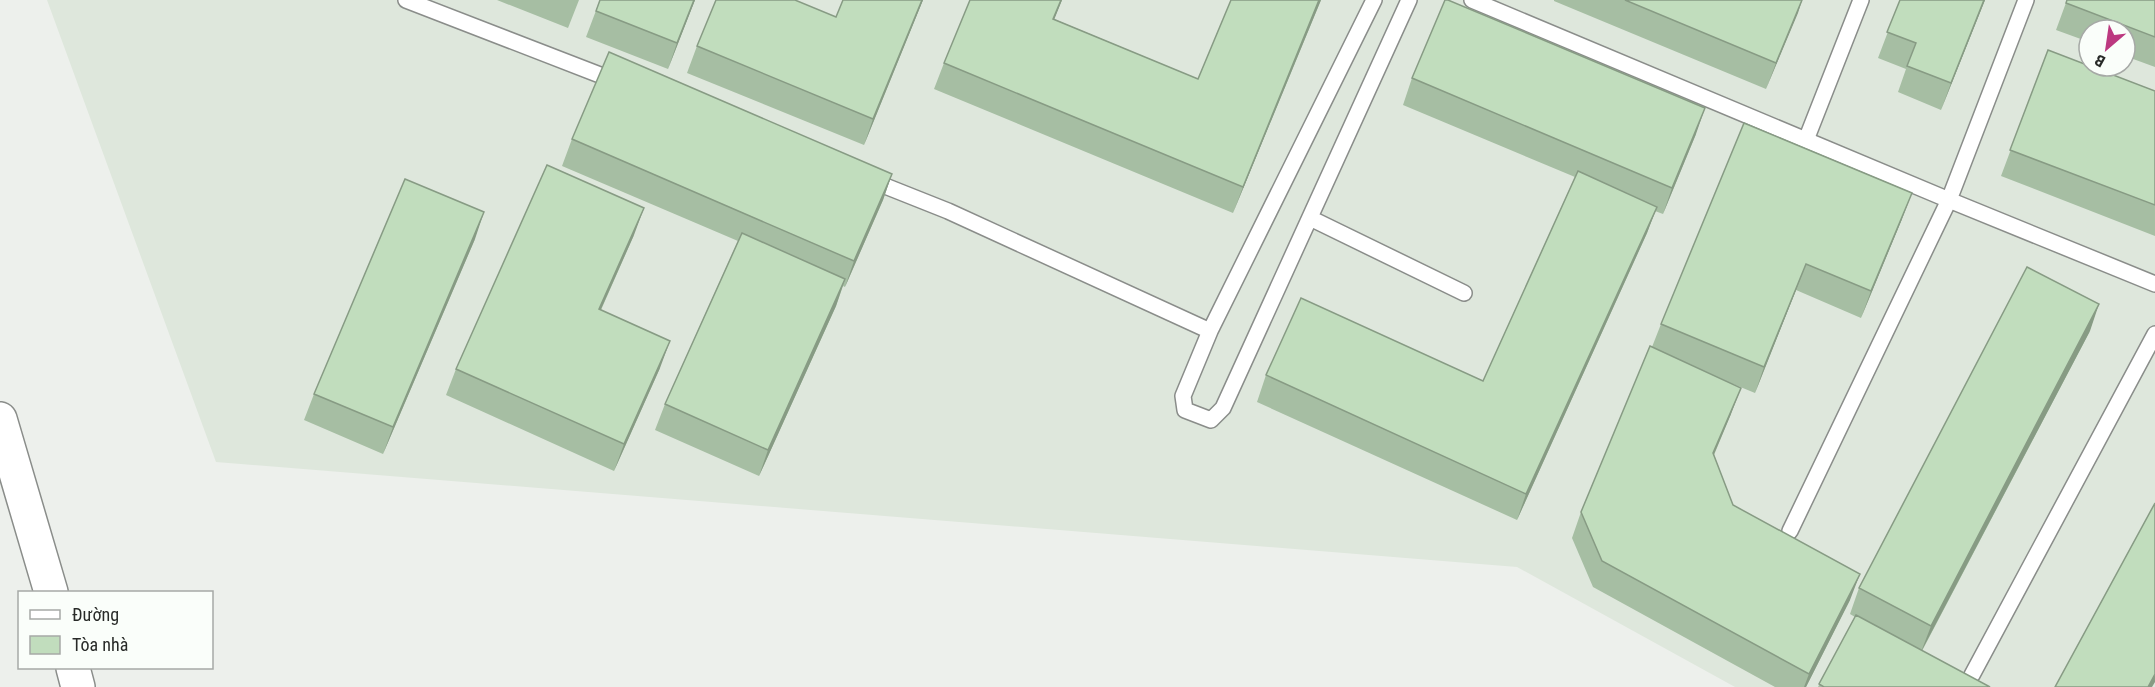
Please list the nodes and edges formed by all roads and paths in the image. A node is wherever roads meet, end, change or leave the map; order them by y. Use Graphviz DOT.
graph roads {
  1 [pos="406,0"];
  2 [pos="1374,0"];
  3 [pos="1409,0"];
  4 [pos="1472,0"];
  5 [pos="1861,0"];
  6 [pos="2026,0"];
  7 [pos="627,86"];
  8 [pos="1806,140"];
  9 [pos="860,176"];
  10 [pos="1949,200"];
  11 [pos="1310,219"];
  12 [pos="2155,285"];
  13 [pos="1464,293"];
  14 [pos="1210,331"];
  15 [pos="2155,334"];
  16 [pos="0,419"];
  17 [pos="1790,531"];
  18 [pos="51,591"];
  19 [pos="73,669"];
  20 [pos="1972,675"];
  21 [pos="78,687"];
  1 -- 7 [label="lane"];
  2 -- 14 [label="lane"];
  3 -- 11 [label="lane"];
  4 -- 8 [label="lane"];
  5 -- 8 [label="lane"];
  6 -- 10 [label="lane"];
  8 -- 10 [label="lane"];
  9 -- 14 [label="lane"];
  10 -- 12 [label="lane"];
  10 -- 17 [label="lane"];
  11 -- 13 [label="lane"];
  11 -- 14 [label="lane"];
  15 -- 20 [label="lane"];
  16 -- 18 [label="street"];
  19 -- 21 [label="street"];
}
